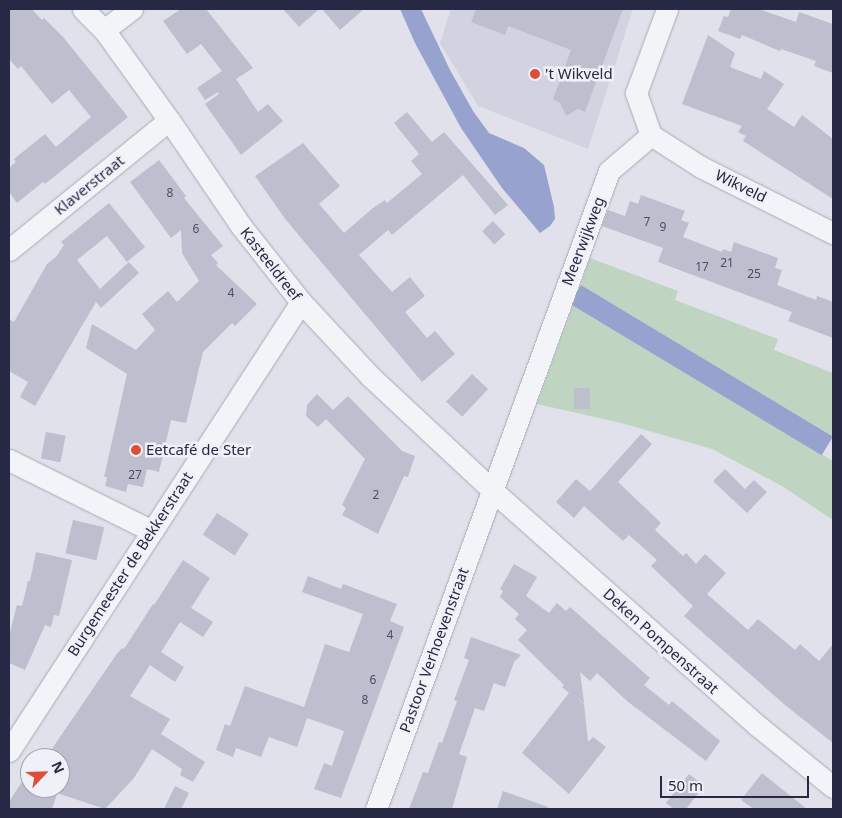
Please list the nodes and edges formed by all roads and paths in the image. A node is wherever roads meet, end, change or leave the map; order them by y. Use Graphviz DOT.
graph roads {
  1 [pos="83,9"];
  2 [pos="132,9"];
  3 [pos="668,9"];
  4 [pos="104,30"];
  5 [pos="169,120"];
  6 [pos="651,135"];
  7 [pos="833,233"];
  8 [pos="9,250"];
  9 [pos="301,302"];
  10 [pos="9,460"];
  11 [pos="492,490"];
  12 [pos="152,531"];
  13 [pos="9,751"];
  14 [pos="833,787"];
  15 [pos="376,809"];
  1 -- 4 [label="street, Kasteeldreef"];
  2 -- 4 [label="street"];
  3 -- 6 [label="street"];
  4 -- 5 [label="street, Kasteeldreef"];
  5 -- 8 [label="street, Klaverstraat"];
  5 -- 9 [label="street, Kasteeldreef"];
  6 -- 7 [label="street, Wikveld"];
  6 -- 11 [label="street, Meerwijkweg"];
  9 -- 11 [label="street, Kasteeldreef"];
  9 -- 12 [label="street, Burgemeester de Bekkerstraat"];
  10 -- 12 [label="street"];
  11 -- 14 [label="street, Deken Pompenstraat"];
  11 -- 15 [label="street, Pastoor Verhoevenstraat"];
  12 -- 13 [label="street, Burgemeester de Bekkerstraat"];
}
